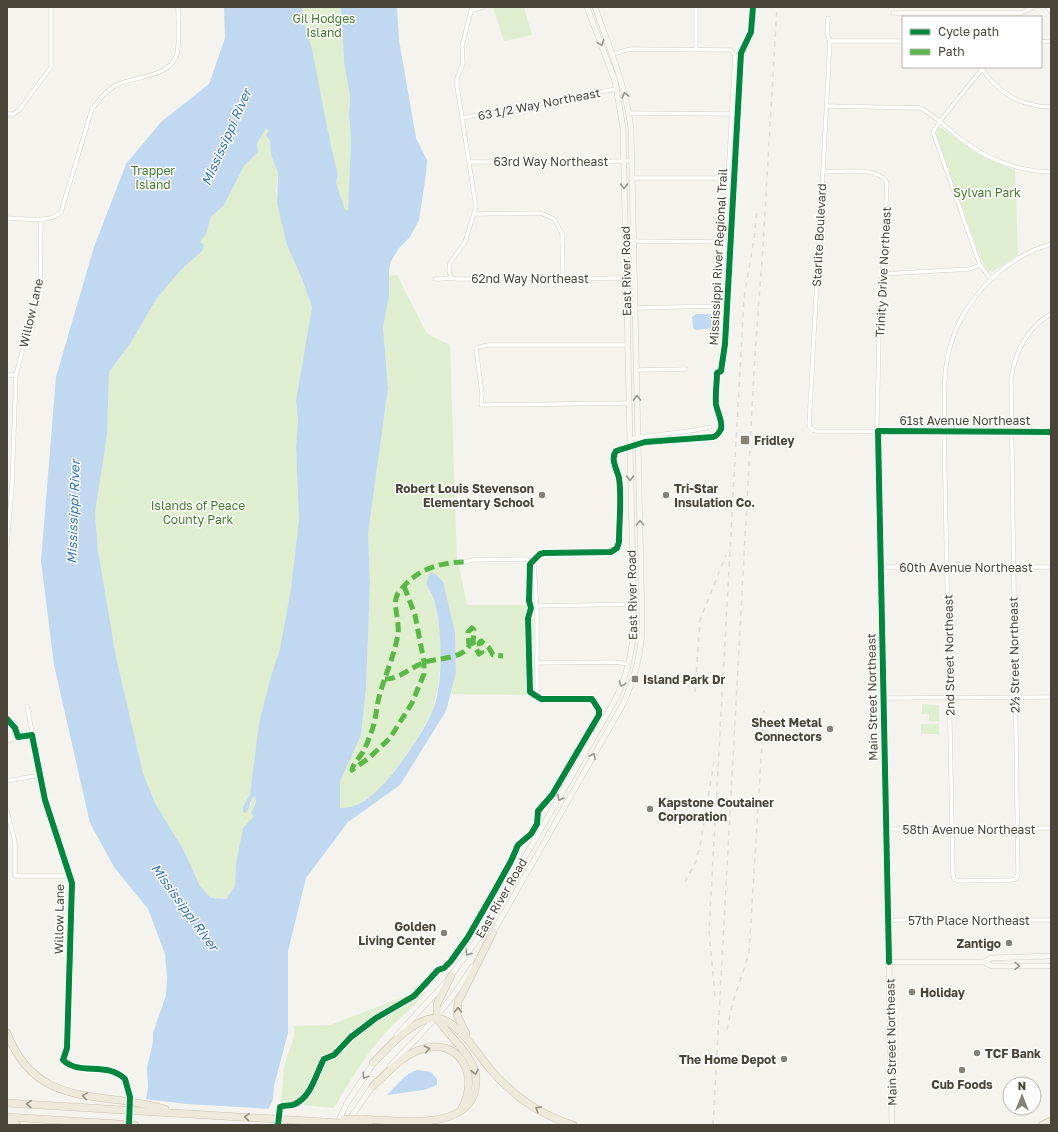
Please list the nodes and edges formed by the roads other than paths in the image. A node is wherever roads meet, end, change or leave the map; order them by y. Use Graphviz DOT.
graph roads {
  1 [pos="51,7"];
  2 [pos="178,7"];
  3 [pos="483,7"];
  4 [pos="587,7"];
  5 [pos="595,7"];
  6 [pos="696,7"];
  7 [pos="963,7"];
  8 [pos="1034,7"];
  9 [pos="1048,7"];
  10 [pos="472,9"];
  11 [pos="893,12"];
  12 [pos="1051,12"];
  13 [pos="963,13"];
  14 [pos="828,18"];
  15 [pos="830,41"];
  16 [pos="902,41"];
  17 [pos="696,50"];
  18 [pos="612,54"];
  19 [pos="982,68"];
  20 [pos="616,88"];
  21 [pos="827,106"];
  22 [pos="1051,107"];
  23 [pos="629,113"];
  24 [pos="7,114"];
  25 [pos="732,114"];
  26 [pos="462,118"];
  27 [pos="940,121"];
  28 [pos="624,161"];
  29 [pos="632,161"];
  30 [pos="469,162"];
  31 [pos="823,172"];
  32 [pos="1051,172"];
  33 [pos="632,178"];
  34 [pos="728,178"];
  35 [pos="475,214"];
  36 [pos="7,218"];
  37 [pos="41,218"];
  38 [pos="626,241"];
  39 [pos="634,241"];
  40 [pos="725,242"];
  41 [pos="1051,244"];
  42 [pos="980,265"];
  43 [pos="883,274"];
  44 [pos="451,277"];
  45 [pos="563,278"];
  46 [pos="626,278"];
  47 [pos="635,278"];
  48 [pos="435,279"];
  49 [pos="991,279"];
  50 [pos="636,308"];
  51 [pos="1051,314"];
  52 [pos="628,345"];
  53 [pos="637,370"];
  54 [pos="686,370"];
  55 [pos="7,375"];
  56 [pos="16,375"];
  57 [pos="629,403"];
  58 [pos="710,427"];
  59 [pos="811,429"];
  60 [pos="878,431"];
  61 [pos="944,432"];
  62 [pos="1010,432"];
  63 [pos="1051,432"];
  64 [pos="638,437"];
  65 [pos="630,439"];
  66 [pos="7,545"];
  67 [pos="465,562"];
  68 [pos="1012,566"];
  69 [pos="881,567"];
  70 [pos="947,567"];
  71 [pos="1051,567"];
  72 [pos="633,604"];
  73 [pos="641,604"];
  74 [pos="536,606"];
  75 [pos="537,663"];
  76 [pos="629,664"];
  77 [pos="537,691"];
  78 [pos="1051,697"];
  79 [pos="883,698"];
  80 [pos="949,698"];
  81 [pos="1015,698"];
  82 [pos="27,706"];
  83 [pos="7,725"];
  84 [pos="32,735"];
  85 [pos="9,740"];
  86 [pos="40,775"];
  87 [pos="7,781"];
  88 [pos="7,811"];
  89 [pos="1017,828"];
  90 [pos="1051,828"];
  91 [pos="886,829"];
  92 [pos="952,829"];
  93 [pos="70,876"];
  94 [pos="954,879"];
  95 [pos="1051,920"];
  96 [pos="888,922"];
  97 [pos="493,932"];
  98 [pos="1051,956"];
  99 [pos="889,962"];
  100 [pos="984,962"];
  101 [pos="1051,966"];
  102 [pos="451,976"];
  103 [pos="437,1018"];
  104 [pos="7,1033"];
  105 [pos="480,1057"];
  106 [pos="63,1060"];
  107 [pos="373,1063"];
  108 [pos="373,1086"];
  109 [pos="7,1103"];
  110 [pos="177,1112"];
  111 [pos="453,1116"];
  112 [pos="7,1118"];
  113 [pos="359,1121"];
  114 [pos="1051,1121"];
  115 [pos="123,1124"];
  116 [pos="17,1125"];
  117 [pos="135,1125"];
  118 [pos="337,1125"];
  119 [pos="347,1125"];
  120 [pos="370,1125"];
  121 [pos="573,1125"];
  122 [pos="892,1125"];
  123 [pos="1042,1125"];
  1 -- 24 [label="street"];
  2 -- 37 [label="street"];
  3 -- 10 [label="street"];
  4 -- 20 [label="main road, East River Road, one-way"];
  5 -- 18 [label="main road, East River Road"];
  6 -- 17 [label="street"];
  7 -- 13 [label="street"];
  8 -- 13 [label="street"];
  9 -- 12 [label="street"];
  10 -- 26 [label="street"];
  11 -- 13 [label="street"];
  14 -- 15 [label="street, Starlite Boulevard"];
  15 -- 16 [label="street"];
  15 -- 21 [label="street, Starlite Boulevard"];
  17 -- 18 [label="street"];
  17 -- 25 [label="street"];
  23 -- 18 [label="main road, East River Road, one-way"];
  19 -- 22 [label="street"];
  19 -- 27 [label="street"];
  20 -- 26 [label="street, 63 1/2 Way Northeast"];
  20 -- 28 [label="main road, East River Road"];
  21 -- 27 [label="street"];
  21 -- 31 [label="street, Starlite Boulevard"];
  23 -- 25 [label="street"];
  23 -- 29 [label="main road, East River Road"];
  25 -- 34 [label="street"];
  26 -- 30 [label="street"];
  27 -- 32 [label="street"];
  27 -- 42 [label="street"];
  28 -- 29 [label="street, 63rd Way Northeast"];
  28 -- 30 [label="street, 63rd Way Northeast"];
  28 -- 38 [label="main road, East River Road, one-way"];
  29 -- 33 [label="main road, East River Road"];
  30 -- 35 [label="street"];
  31 -- 43 [label="street, Trinity Drive Northeast"];
  31 -- 59 [label="street, Starlite Boulevard"];
  33 -- 34 [label="street"];
  33 -- 39 [label="main road, East River Road"];
  34 -- 40 [label="street"];
  35 -- 44 [label="street"];
  35 -- 45 [label="street"];
  36 -- 37 [label="street"];
  37 -- 56 [label="street, Willow Lane"];
  38 -- 39 [label="street"];
  38 -- 46 [label="main road, East River Road"];
  39 -- 40 [label="street"];
  39 -- 47 [label="main road, East River Road"];
  40 -- 50 [label="street"];
  41 -- 49 [label="street, 2nd Street Northeast"];
  42 -- 43 [label="street"];
  42 -- 49 [label="street"];
  43 -- 60 [label="street, Trinity Drive Northeast"];
  44 -- 45 [label="street, 62nd Way Northeast"];
  44 -- 48 [label="street, 62nd Way Northeast"];
  45 -- 46 [label="street, 62nd Way Northeast"];
  46 -- 47 [label="street, 62nd Way Northeast"];
  46 -- 52 [label="main road, East River Road"];
  47 -- 50 [label="main road, East River Road"];
  49 -- 61 [label="street, 2nd Street Northeast"];
  50 -- 53 [label="main road, East River Road"];
  51 -- 62 [label="street, 2½ Street Northeast"];
  52 -- 57 [label="main road, East River Road"];
  52 -- 57 [label="street"];
  53 -- 54 [label="street"];
  64 -- 53 [label="main road, East River Road, one-way"];
  55 -- 56 [label="street"];
  56 -- 66 [label="street, Willow Lane"];
  57 -- 65 [label="main road, East River Road"];
  58 -- 64 [label="street"];
  59 -- 60 [label="street, 61st Avenue Northeast"];
  60 -- 61 [label="street, 61st Avenue Northeast"];
  60 -- 69 [label="street, Main Street Northeast"];
  61 -- 62 [label="street, 61st Avenue Northeast"];
  61 -- 70 [label="street, 2nd Street Northeast"];
  62 -- 63 [label="street, 61st Avenue Northeast"];
  62 -- 68 [label="street, 2½ Street Northeast"];
  64 -- 65 [label="street"];
  73 -- 64 [label="main road, East River Road, one-way"];
  65 -- 72 [label="main road, East River Road, one-way"];
  67 -- 74 [label="street"];
  68 -- 70 [label="street, 60th Avenue Northeast"];
  68 -- 71 [label="street, 60th Avenue Northeast"];
  68 -- 81 [label="street, 2½ Street Northeast"];
  69 -- 70 [label="street, 60th Avenue Northeast"];
  69 -- 79 [label="street, Main Street Northeast"];
  70 -- 80 [label="street, 2nd Street Northeast"];
  72 -- 73 [label="street"];
  72 -- 74 [label="street"];
  72 -- 76 [label="main road, East River Road"];
  97 -- 73 [label="main road, East River Road, one-way"];
  74 -- 75 [label="street"];
  75 -- 76 [label="street"];
  75 -- 77 [label="street"];
  76 -- 102 [label="main road, East River Road, one-way"];
  78 -- 81 [label="street"];
  79 -- 80 [label="street"];
  79 -- 91 [label="street, Main Street Northeast"];
  80 -- 81 [label="street"];
  80 -- 92 [label="street, 2nd Street Northeast"];
  81 -- 89 [label="street, 2½ Street Northeast"];
  82 -- 84 [label="street, Willow Lane"];
  83 -- 85 [label="main road"];
  84 -- 85 [label="street"];
  84 -- 86 [label="street, Willow Lane"];
  86 -- 87 [label="street"];
  86 -- 93 [label="street, Willow Lane"];
  88 -- 93 [label="street"];
  89 -- 90 [label="street, 58th Avenue Northeast"];
  89 -- 92 [label="street, 58th Avenue Northeast"];
  89 -- 94 [label="street, 2½ Street Northeast"];
  91 -- 92 [label="street, 58th Avenue Northeast"];
  91 -- 96 [label="street, Main Street Northeast"];
  92 -- 94 [label="street, 2nd Street Northeast"];
  93 -- 106 [label="street, Willow Lane"];
  95 -- 96 [label="street, 57th Place Northeast"];
  96 -- 99 [label="street, Main Street Northeast"];
  97 -- 103 [label="main road, East River Road"];
  105 -- 97 [label="highway, one-way"];
  98 -- 100 [label="main road"];
  99 -- 100 [label="main road"];
  99 -- 122 [label="main road, Main Street Northeast"];
  100 -- 101 [label="main road, one-way"];
  102 -- 103 [label="highway"];
  102 -- 107 [label="main road, East River Road"];
  103 -- 105 [label="highway"];
  103 -- 107 [label="highway"];
  103 -- 108 [label="main road, East River Road"];
  103 -- 111 [label="highway, one-way"];
  110 -- 104 [label="highway, one-way"];
  121 -- 105 [label="highway, one-way"];
  107 -- 118 [label="main road, East River Road, one-way"];
  108 -- 111 [label="highway, one-way"];
  108 -- 119 [label="main road, East River Road"];
  110 -- 109 [label="highway, one-way"];
  113 -- 110 [label="highway, one-way, bridge"];
  111 -- 113 [label="highway"];
  112 -- 115 [label="highway"];
  112 -- 116 [label="highway"];
  113 -- 120 [label="highway"];
  114 -- 123 [label="highway"];
  115 -- 117 [label="highway"];
}
